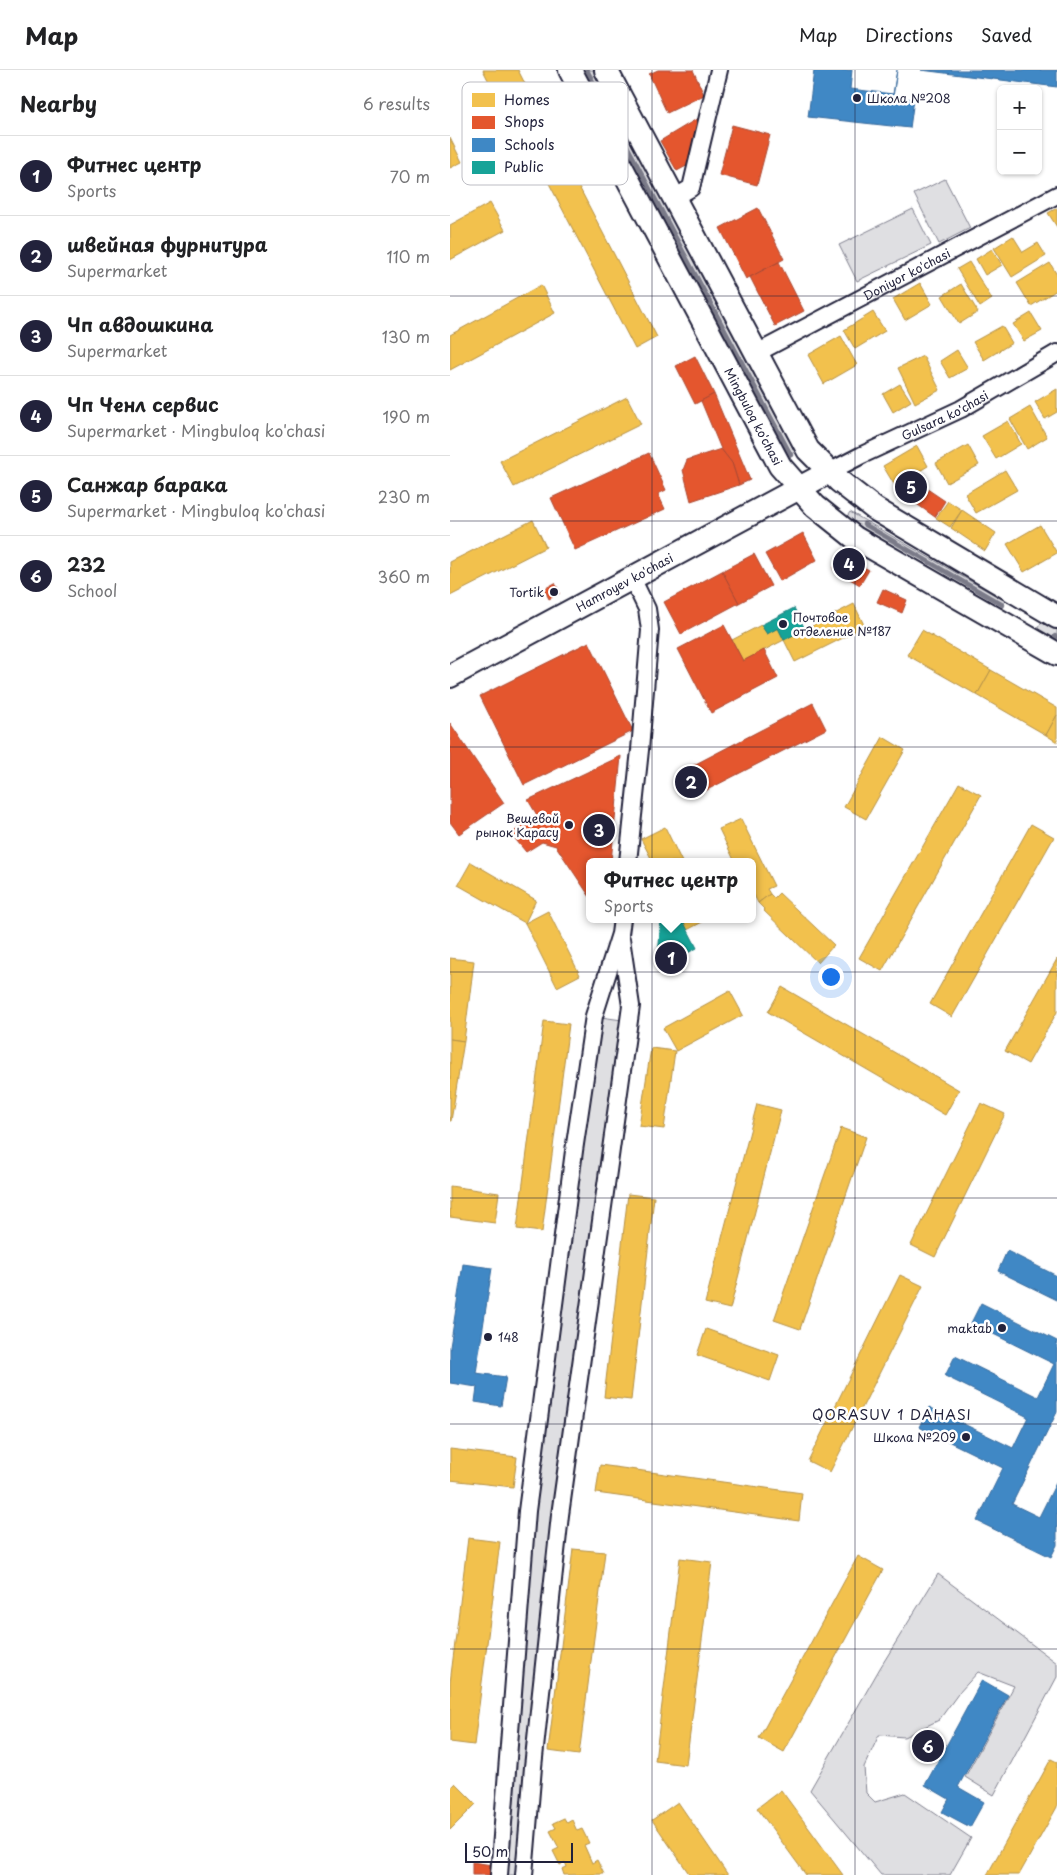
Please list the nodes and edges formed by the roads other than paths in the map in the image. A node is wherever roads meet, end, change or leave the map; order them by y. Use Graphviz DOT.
graph roads {
  1 [pos="570,70"];
  2 [pos="606,70"];
  3 [pos="719,70"];
  4 [pos="576,82"];
  5 [pos="612,82"];
  6 [pos="628,111"];
  7 [pos="628,179"];
  8 [pos="1057,195"];
  9 [pos="674,198"];
  10 [pos="757,353"];
  11 [pos="1057,353"];
  12 [pos="829,472"];
  13 [pos="798,488"];
  14 [pos="632,578"];
  15 [pos="1053,627"];
  16 [pos="450,676"];
  17 [pos="628,858"];
  18 [pos="621,927"];
  19 [pos="499,1875"];
  20 [pos="524,1875"];
  1 -- 4 [label="main road, Mingbuloq ko'chasi"];
  2 -- 5 [label="main road, Mingbuloq ko'chasi"];
  3 -- 9 [label="street"];
  6 -- 9 [label="main road, Mingbuloq ko'chasi"];
  7 -- 13 [label="main road, Mingbuloq ko'chasi"];
  8 -- 10 [label="street, Doniyor ko'chasi"];
  9 -- 10 [label="main road, Mingbuloq ko'chasi"];
  10 -- 12 [label="main road, Mingbuloq ko'chasi"];
  11 -- 12 [label="street, Gulsara ko'chasi"];
  12 -- 13 [label="main road, Hamroyev ko'chasi"];
  12 -- 15 [label="main road, Mingbuloq ko'chasi"];
  13 -- 14 [label="main road, Hamroyev ko'chasi"];
  13 -- 15 [label="main road, Mingbuloq ko'chasi"];
  14 -- 16 [label="main road, Hamroyev ko'chasi"];
  14 -- 17 [label="street"];
  18 -- 19 [label="street"];
  18 -- 20 [label="street"];
}
